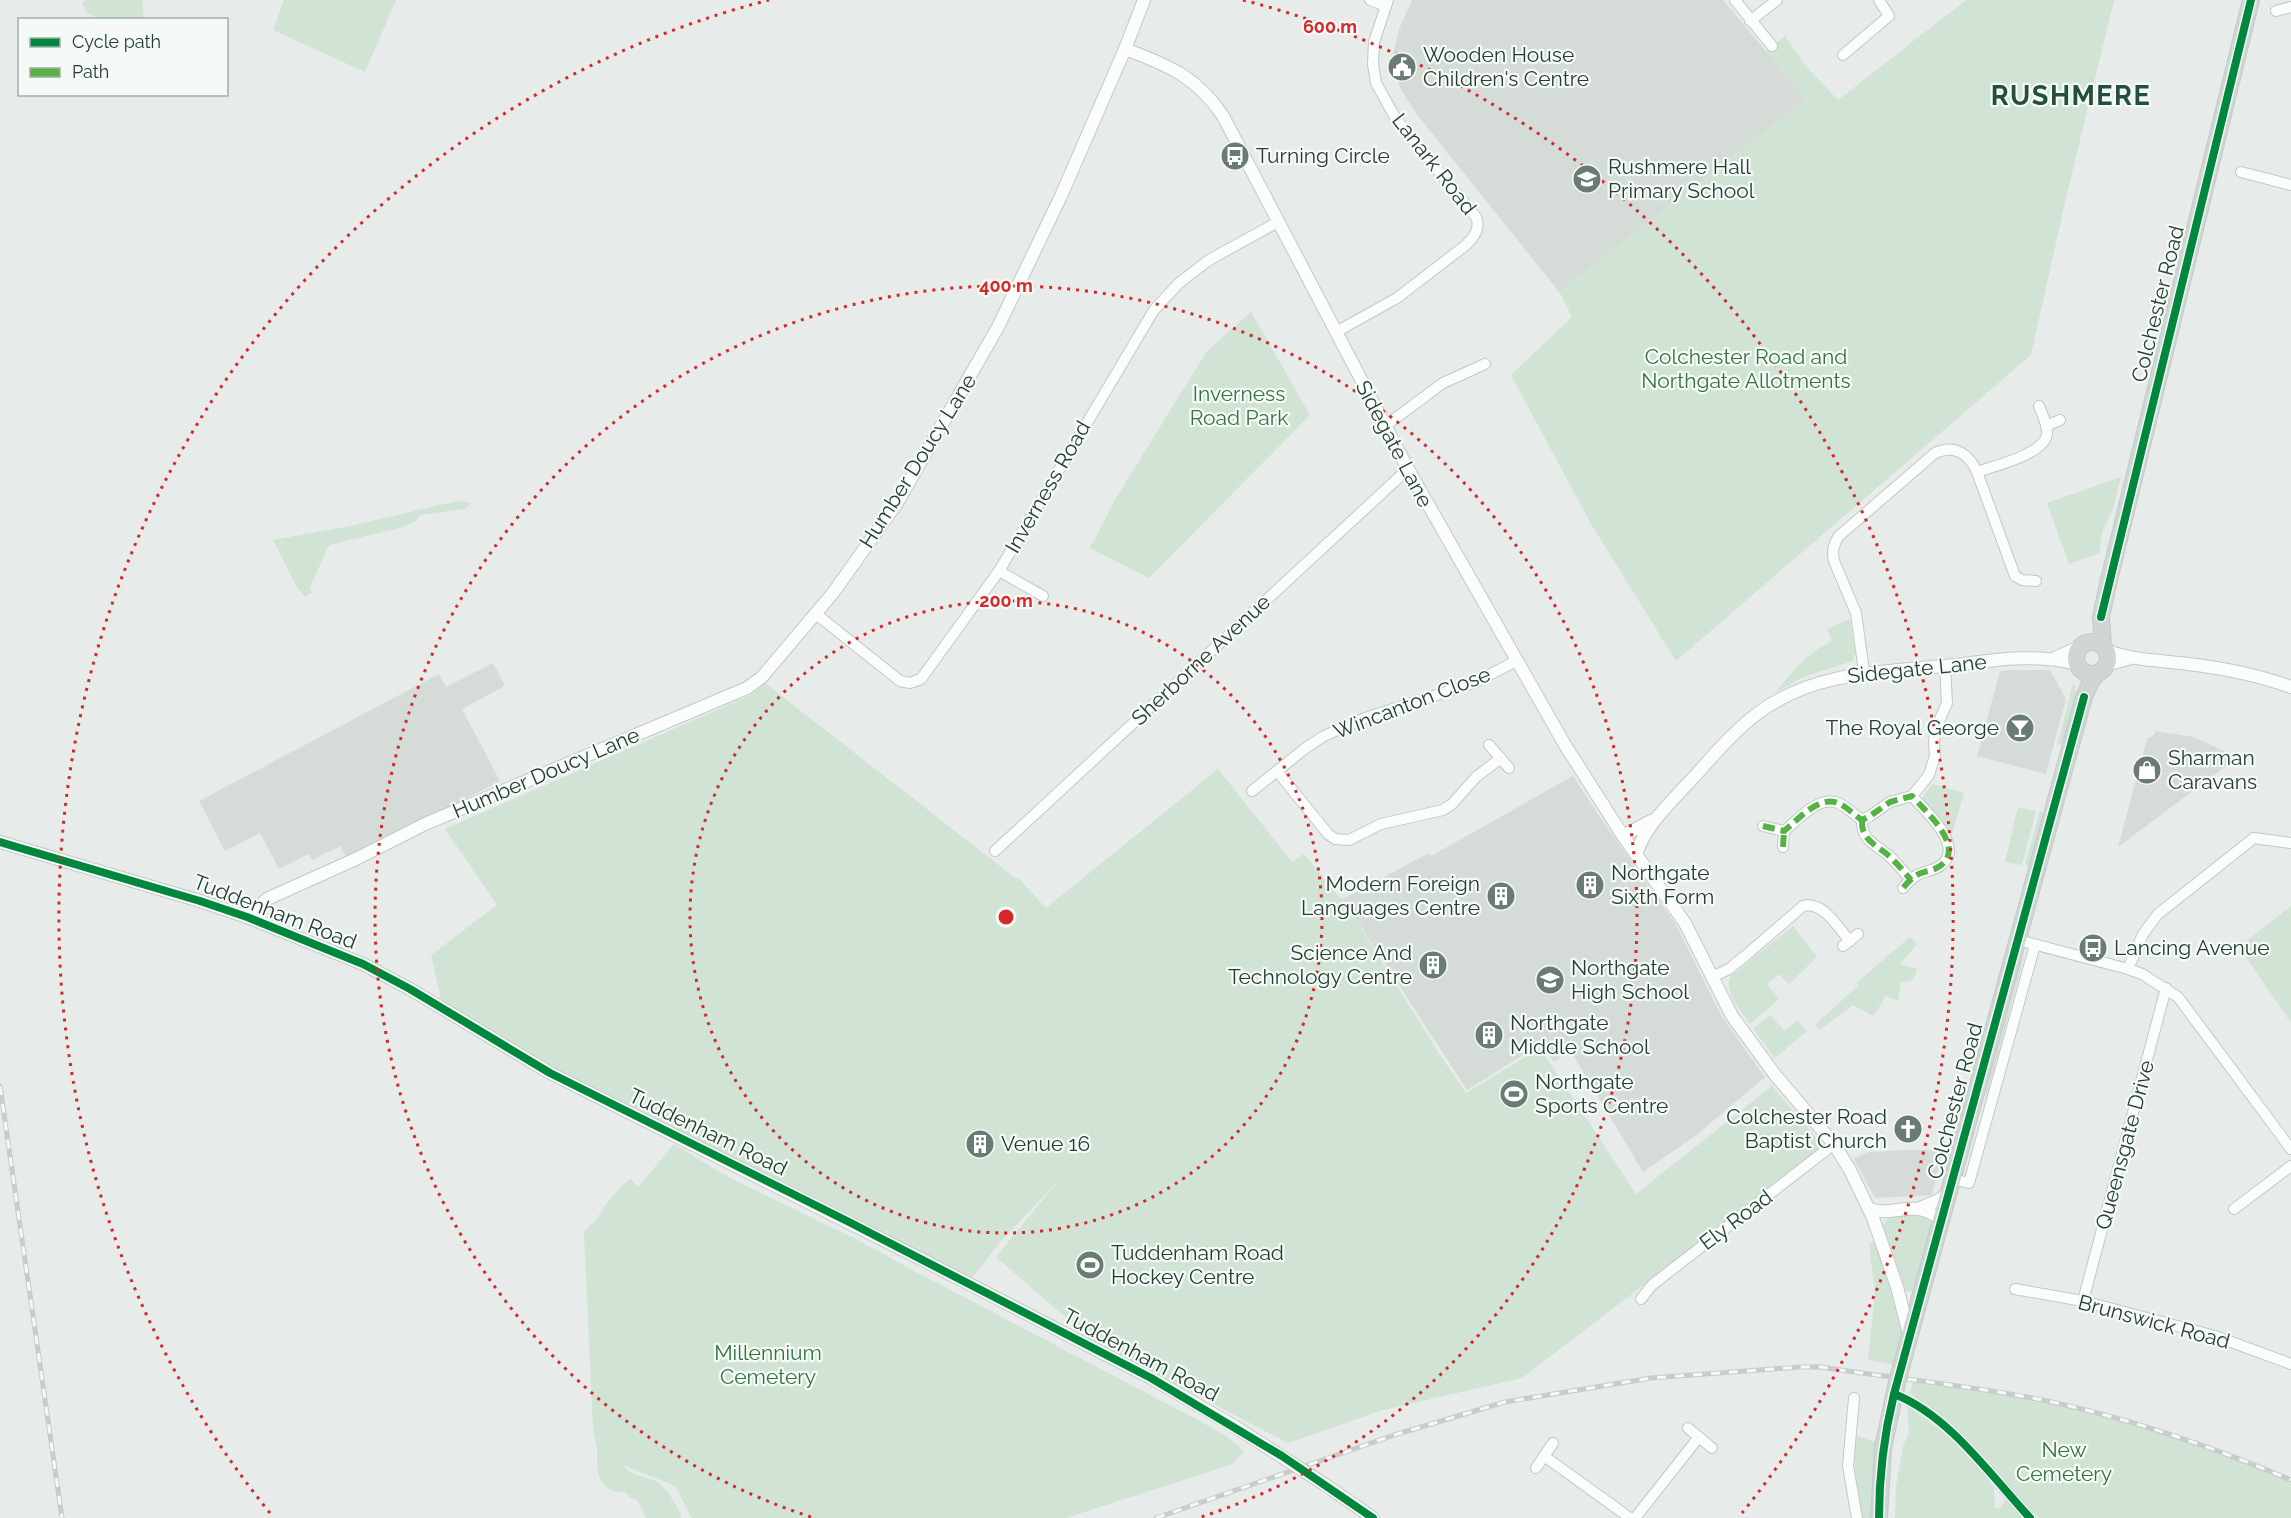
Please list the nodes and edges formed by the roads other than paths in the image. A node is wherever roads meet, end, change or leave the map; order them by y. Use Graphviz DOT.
graph roads {
  1 [pos="1144,0"];
  2 [pos="1370,0"];
  3 [pos="1735,0"];
  4 [pos="1777,0"];
  5 [pos="1879,0"];
  6 [pos="2251,0"];
  7 [pos="1387,3"];
  8 [pos="2291,7"];
  9 [pos="2276,11"];
  10 [pos="1750,21"];
  11 [pos="1772,46"];
  12 [pos="1125,49"];
  13 [pos="1843,55"];
  14 [pos="2241,172"];
  15 [pos="2291,185"];
  16 [pos="1278,222"];
  17 [pos="1336,332"];
  18 [pos="1485,364"];
  19 [pos="2039,406"];
  20 [pos="2060,420"];
  21 [pos="1385,426"];
  22 [pos="2046,426"];
  23 [pos="1408,469"];
  24 [pos="1977,472"];
  25 [pos="999,571"];
  26 [pos="2036,581"];
  27 [pos="1043,596"];
  28 [pos="816,614"];
  29 [pos="2097,654"];
  30 [pos="2051,659"];
  31 [pos="1516,660"];
  32 [pos="1945,666"];
  33 [pos="2079,666"];
  34 [pos="1864,672"];
  35 [pos="2291,687"];
  36 [pos="2084,697"];
  37 [pos="1489,745"];
  38 [pos="1501,758"];
  39 [pos="1509,768"];
  40 [pos="1276,771"];
  41 [pos="1252,792"];
  42 [pos="1912,796"];
  43 [pos="1655,818"];
  44 [pos="1862,820"];
  45 [pos="1763,826"];
  46 [pos="1784,831"];
  47 [pos="1623,836"];
  48 [pos="0,842"];
  49 [pos="2291,843"];
  50 [pos="1783,847"];
  51 [pos="995,851"];
  52 [pos="1636,855"];
  53 [pos="247,917"];
  54 [pos="2018,940"];
  55 [pos="1850,941"];
  56 [pos="2035,945"];
  57 [pos="2128,969"];
  58 [pos="1712,977"];
  59 [pos="2166,988"];
  60 [pos="1834,1144"];
  61 [pos="2291,1149"];
  62 [pos="2291,1166"];
  63 [pos="1951,1185"];
  64 [pos="1869,1209"];
  65 [pos="1918,1209"];
  66 [pos="2234,1209"];
  67 [pos="1942,1220"];
  68 [pos="2015,1289"];
  69 [pos="1641,1299"];
  70 [pos="2083,1301"];
  71 [pos="1909,1335"];
  72 [pos="2291,1364"];
  73 [pos="1895,1391"];
  74 [pos="1854,1398"];
  75 [pos="1688,1428"];
  76 [pos="1699,1437"];
  77 [pos="1552,1443"];
  78 [pos="1712,1448"];
  79 [pos="1544,1456"];
  80 [pos="1536,1468"];
  81 [pos="1373,1518"];
  82 [pos="1630,1518"];
  83 [pos="1635,1518"];
  84 [pos="1857,1518"];
  85 [pos="1879,1518"];
  86 [pos="2030,1518"];
  1 -- 12 [label="street, Humber Doucy Lane"];
  2 -- 7 [label="street"];
  3 -- 10 [label="street"];
  4 -- 10 [label="street"];
  5 -- 13 [label="street"];
  6 -- 29 [label="main road, Colchester Road"];
  7 -- 17 [label="street, Lanark Road"];
  8 -- 9 [label="street"];
  10 -- 11 [label="street"];
  12 -- 16 [label="street, Sidegate Lane"];
  12 -- 28 [label="street, Humber Doucy Lane"];
  14 -- 15 [label="street"];
  16 -- 17 [label="street, Sidegate Lane"];
  16 -- 25 [label="street, Inverness Road"];
  17 -- 21 [label="street, Sidegate Lane"];
  18 -- 21 [label="street"];
  19 -- 22 [label="street"];
  20 -- 22 [label="street"];
  21 -- 23 [label="street, Sidegate Lane"];
  22 -- 24 [label="street"];
  23 -- 31 [label="street, Sidegate Lane"];
  23 -- 51 [label="street, Sherborne Avenue"];
  24 -- 26 [label="street"];
  24 -- 34 [label="street"];
  25 -- 27 [label="street"];
  25 -- 28 [label="street, Inverness Road"];
  28 -- 53 [label="street, Humber Doucy Lane"];
  29 -- 30 [label="street, Sidegate Lane"];
  29 -- 33 [label="main road"];
  29 -- 35 [label="street, Sidegate Lane"];
  29 -- 36 [label="main road, Colchester Road"];
  30 -- 32 [label="street, Sidegate Lane"];
  30 -- 33 [label="street, Sidegate Lane"];
  31 -- 40 [label="street, Wincanton Close"];
  31 -- 47 [label="street, Sidegate Lane"];
  32 -- 34 [label="street, Sidegate Lane"];
  32 -- 42 [label="street"];
  33 -- 36 [label="main road, Colchester Road"];
  34 -- 43 [label="street, Sidegate Lane"];
  36 -- 54 [label="main road, Colchester Road"];
  37 -- 38 [label="street"];
  38 -- 39 [label="street"];
  38 -- 40 [label="street"];
  40 -- 41 [label="street, Wincanton Close"];
  42 -- 44 [label="street"];
  42 -- 44 [label="street"];
  43 -- 47 [label="street, Sidegate Lane"];
  43 -- 52 [label="street, Sidegate Lane"];
  44 -- 46 [label="street"];
  45 -- 46 [label="street"];
  46 -- 50 [label="street"];
  47 -- 52 [label="street"];
  48 -- 53 [label="street, Tuddenham Road"];
  49 -- 57 [label="street"];
  52 -- 58 [label="street"];
  53 -- 81 [label="street, Tuddenham Road, bridge"];
  54 -- 56 [label="street"];
  54 -- 63 [label="main road, Colchester Road"];
  55 -- 58 [label="street"];
  56 -- 57 [label="street"];
  56 -- 63 [label="street, Colchester Road"];
  57 -- 59 [label="street"];
  58 -- 60 [label="street"];
  59 -- 61 [label="street"];
  59 -- 70 [label="street, Queensgate Drive"];
  60 -- 64 [label="street"];
  60 -- 69 [label="street, Ely Road"];
  62 -- 66 [label="street"];
  63 -- 65 [label="street, Colchester Road"];
  63 -- 67 [label="main road, Colchester Road"];
  64 -- 65 [label="street, Colchester Road"];
  64 -- 71 [label="street"];
  65 -- 67 [label="street, Colchester Road"];
  67 -- 71 [label="main road, Colchester Road"];
  68 -- 70 [label="street, Brunswick Road"];
  70 -- 72 [label="street, Brunswick Road"];
  71 -- 73 [label="main road, Colchester Road, bridge"];
  73 -- 85 [label="main road, Colchester Road"];
  73 -- 86 [label="street"];
  74 -- 84 [label="street"];
  75 -- 76 [label="street"];
  76 -- 78 [label="street"];
  76 -- 83 [label="street"];
  77 -- 79 [label="street"];
  79 -- 80 [label="street"];
  79 -- 82 [label="street"];
}
